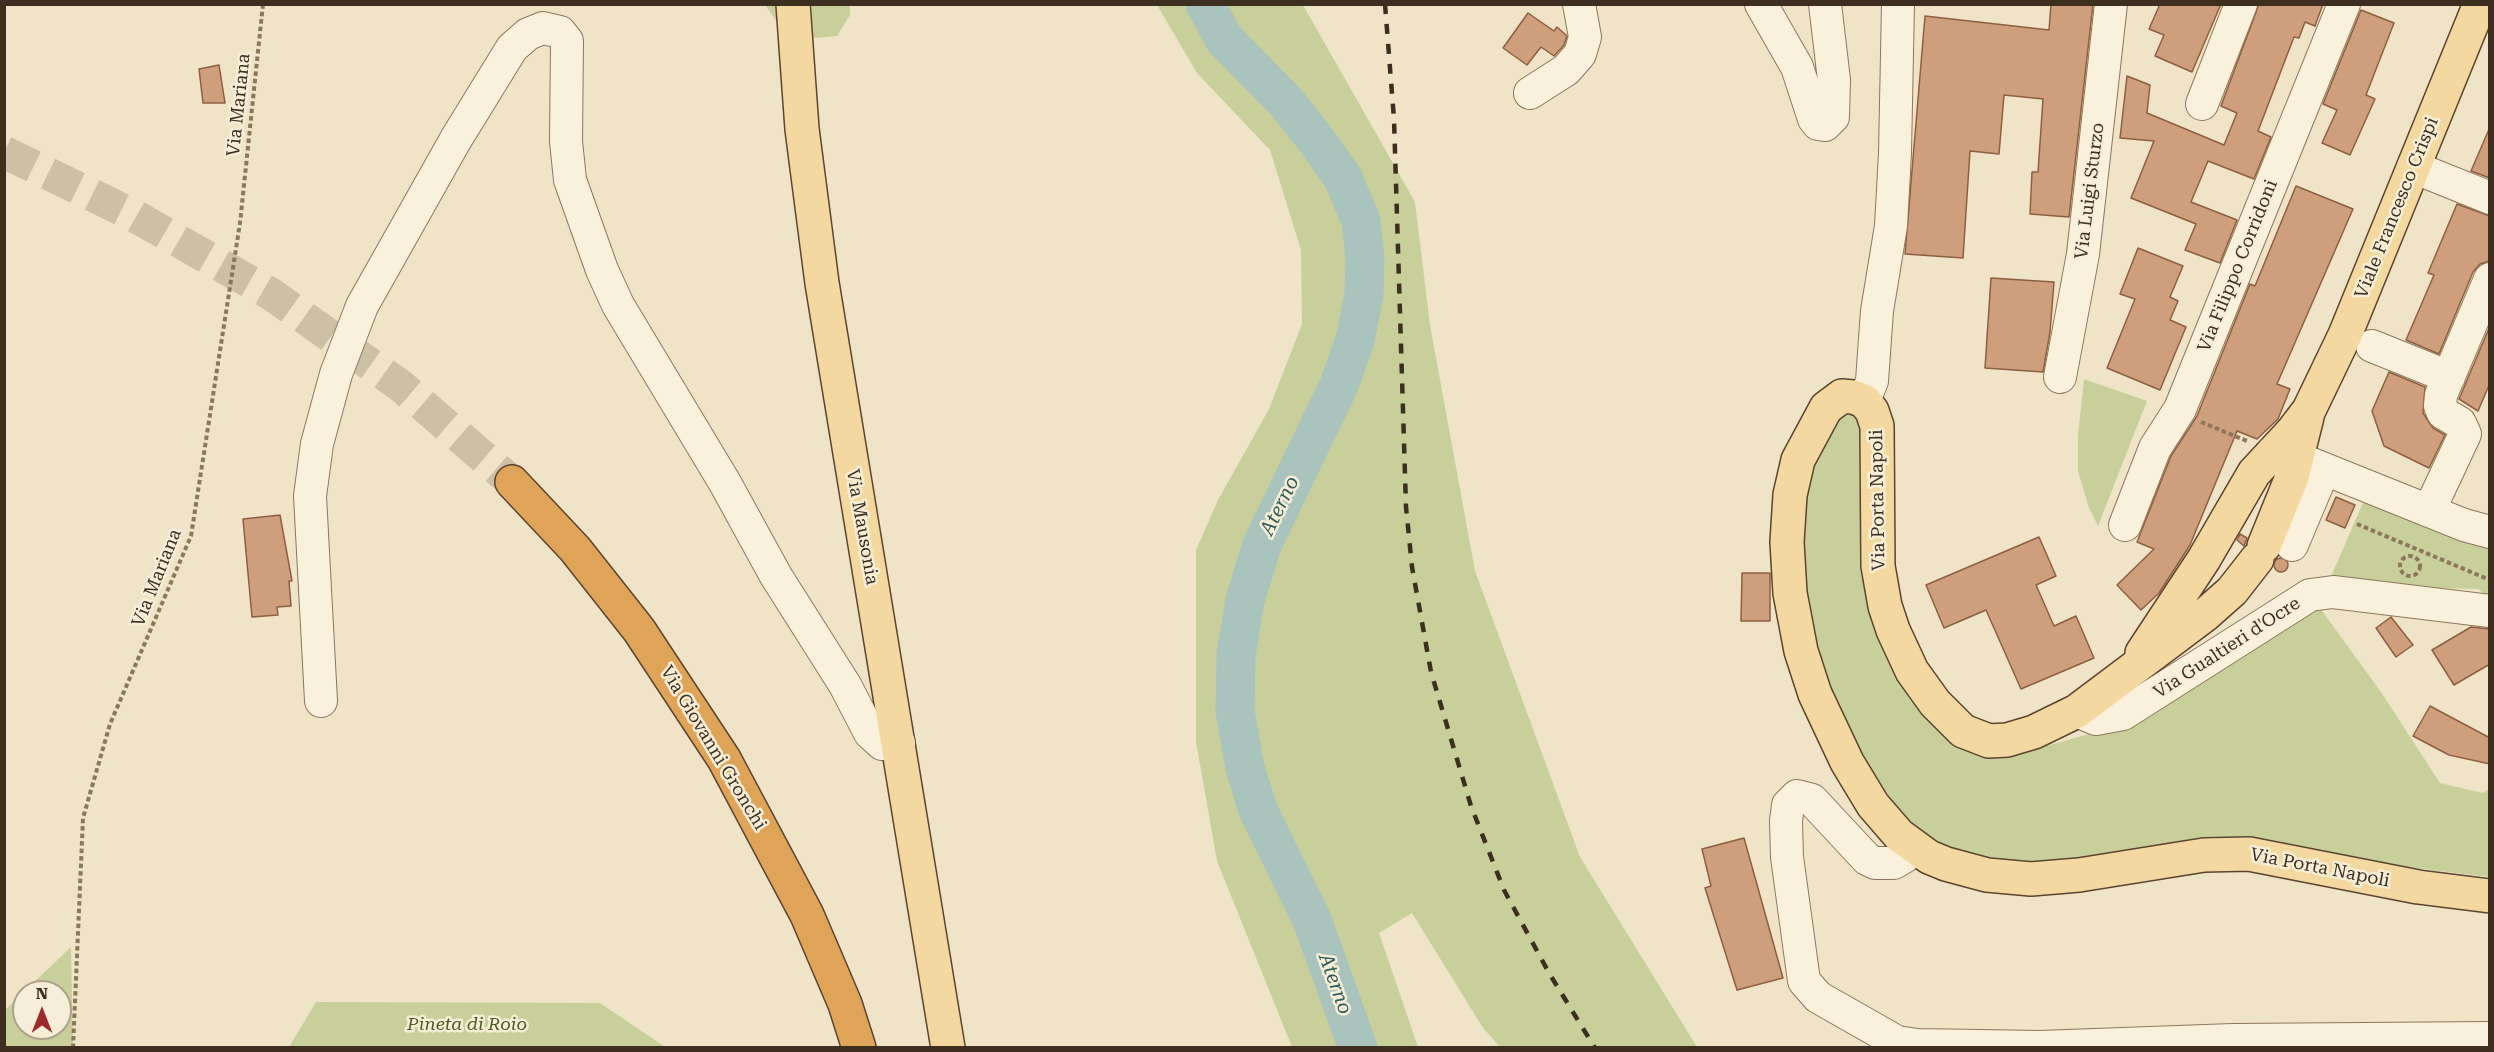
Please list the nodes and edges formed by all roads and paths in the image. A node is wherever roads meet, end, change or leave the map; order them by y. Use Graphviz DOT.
graph roads {
  1 [pos="263,4"];
  2 [pos="793,4"];
  3 [pos="1579,4"];
  4 [pos="1761,4"];
  5 [pos="1825,4"];
  6 [pos="1898,4"];
  7 [pos="2111,4"];
  8 [pos="2241,4"];
  9 [pos="2344,4"];
  10 [pos="2480,4"];
  11 [pos="1530,93"];
  12 [pos="2202,104"];
  13 [pos="2413,167"];
  14 [pos="2490,198"];
  15 [pos="2490,279"];
  16 [pos="2372,346"];
  17 [pos="2060,377"];
  18 [pos="2449,377"];
  19 [pos="1864,401"];
  20 [pos="2178,413"];
  21 [pos="2298,460"];
  22 [pos="513,482"];
  23 [pos="2429,511"];
  24 [pos="2357,524"];
  25 [pos="2126,525"];
  26 [pos="2490,532"];
  27 [pos="2416,549"];
  28 [pos="2413,556"];
  29 [pos="2490,580"];
  30 [pos="2490,611"];
  31 [pos="2114,684"];
  32 [pos="321,700"];
  33 [pos="2077,711"];
  34 [pos="899,743"];
  35 [pos="1912,846"];
  36 [pos="2490,896"];
  37 [pos="2490,1038"];
  38 [pos="73,1047"];
  39 [pos="859,1047"];
  40 [pos="948,1047"];
  1 -- 38 [label="path, Via Mariana"];
  2 -- 34 [label="main road, Via Mausonia"];
  3 -- 11 [label="street"];
  4 -- 5 [label="street"];
  6 -- 19 [label="street"];
  7 -- 17 [label="street, Via Luigi Sturzo"];
  8 -- 12 [label="street"];
  9 -- 20 [label="street, Via Filippo Corridoni"];
  10 -- 13 [label="main road, Viale Francesco Crispi"];
  13 -- 14 [label="street"];
  13 -- 21 [label="main road, Viale Francesco Crispi"];
  15 -- 18 [label="street"];
  16 -- 18 [label="street"];
  18 -- 23 [label="street"];
  19 -- 33 [label="main road, Via Porta Napoli"];
  19 -- 35 [label="main road, Via Porta Napoli"];
  20 -- 21 [label="path"];
  20 -- 25 [label="street, Via Filippo Corridoni"];
  21 -- 23 [label="street"];
  21 -- 31 [label="main road, Via Porta Napoli"];
  21 -- 31 [label="main road, Via Porta Napoli"];
  22 -- 39 [label="highway, Via Giovanni Gronchi"];
  23 -- 26 [label="street"];
  24 -- 27 [label="path"];
  27 -- 28 [label="path"];
  27 -- 29 [label="path"];
  28 -- 28 [label="path"];
  30 -- 33 [label="street, Via Gualtieri d'Ocre"];
  31 -- 33 [label="main road, Via Porta Napoli"];
  32 -- 34 [label="street"];
  34 -- 40 [label="main road, Via Mausonia"];
  35 -- 36 [label="main road, Via Porta Napoli"];
  35 -- 37 [label="street"];
}
